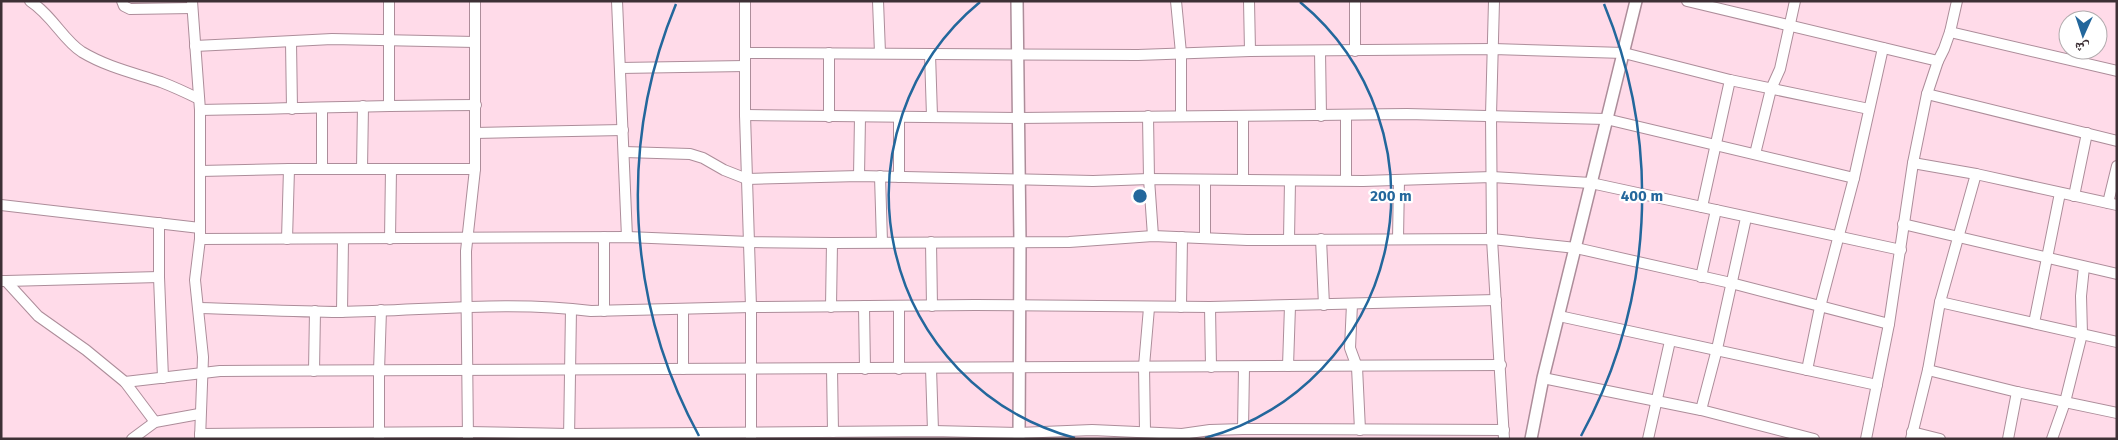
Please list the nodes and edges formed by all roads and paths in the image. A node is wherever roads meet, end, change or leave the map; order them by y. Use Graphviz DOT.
graph roads {
  1 [pos="30,1"];
  2 [pos="122,1"];
  3 [pos="389,1"];
  4 [pos="475,1"];
  5 [pos="617,1"];
  6 [pos="745,1"];
  7 [pos="878,1"];
  8 [pos="1018,1"];
  9 [pos="1176,1"];
  10 [pos="1249,1"];
  11 [pos="1355,1"];
  12 [pos="1494,1"];
  13 [pos="1636,1"];
  14 [pos="1687,1"];
  15 [pos="1795,1"];
  16 [pos="1957,1"];
  17 [pos="192,5"];
  18 [pos="1790,26"];
  19 [pos="1950,32"];
  20 [pos="389,41"];
  21 [pos="291,42"];
  22 [pos="475,42"];
  23 [pos="195,46"];
  24 [pos="1883,48"];
  25 [pos="1493,49"];
  26 [pos="1355,50"];
  27 [pos="1250,51"];
  28 [pos="1320,51"];
  29 [pos="745,53"];
  30 [pos="829,53"];
  31 [pos="880,53"];
  32 [pos="1181,53"];
  33 [pos="1624,53"];
  34 [pos="930,54"];
  35 [pos="1018,54"];
  36 [pos="1938,61"];
  37 [pos="745,66"];
  38 [pos="620,68"];
  39 [pos="2117,71"];
  40 [pos="1730,80"];
  41 [pos="1771,89"];
  42 [pos="1927,94"];
  43 [pos="199,99"];
  44 [pos="389,105"];
  45 [pos="476,105"];
  46 [pos="362,106"];
  47 [pos="292,109"];
  48 [pos="322,109"];
  49 [pos="1869,109"];
  50 [pos="200,110"];
  51 [pos="1491,115"];
  52 [pos="745,116"];
  53 [pos="932,116"];
  54 [pos="1148,116"];
  55 [pos="1181,116"];
  56 [pos="1243,116"];
  57 [pos="1321,116"];
  58 [pos="1346,116"];
  59 [pos="829,117"];
  60 [pos="860,117"];
  61 [pos="898,117"];
  62 [pos="1018,118"];
  63 [pos="1606,119"];
  64 [pos="623,130"];
  65 [pos="475,133"];
  66 [pos="2087,133"];
  67 [pos="2117,140"];
  68 [pos="1715,144"];
  69 [pos="624,152"];
  70 [pos="1755,154"];
  71 [pos="1913,163"];
  72 [pos="2117,166"];
  73 [pos="289,169"];
  74 [pos="322,169"];
  75 [pos="362,169"];
  76 [pos="391,169"];
  77 [pos="475,169"];
  78 [pos="200,171"];
  79 [pos="1976,174"];
  80 [pos="859,176"];
  81 [pos="880,176"];
  82 [pos="899,177"];
  83 [pos="1492,177"];
  84 [pos="1854,178"];
  85 [pos="747,179"];
  86 [pos="1149,179"];
  87 [pos="1019,180"];
  88 [pos="1243,180"];
  89 [pos="1290,180"];
  90 [pos="1346,180"];
  91 [pos="1399,180"];
  92 [pos="1205,181"];
  93 [pos="1591,183"];
  94 [pos="2060,193"];
  95 [pos="2074,196"];
  96 [pos="2113,204"];
  97 [pos="1,205"];
  98 [pos="1702,207"];
  99 [pos="1716,210"];
  100 [pos="1746,218"];
  101 [pos="159,223"];
  102 [pos="1903,224"];
  103 [pos="200,228"];
  104 [pos="1153,236"];
  105 [pos="1838,236"];
  106 [pos="1959,236"];
  107 [pos="467,237"];
  108 [pos="604,237"];
  109 [pos="627,237"];
  110 [pos="1182,237"];
  111 [pos="1204,237"];
  112 [pos="200,239"];
  113 [pos="287,239"];
  114 [pos="342,239"];
  115 [pos="390,239"];
  116 [pos="1289,239"];
  117 [pos="1321,239"];
  118 [pos="1398,239"];
  119 [pos="1492,239"];
  120 [pos="750,242"];
  121 [pos="882,242"];
  122 [pos="931,242"];
  123 [pos="1020,242"];
  124 [pos="832,243"];
  125 [pos="1576,248"];
  126 [pos="1901,250"];
  127 [pos="2046,258"];
  128 [pos="2084,267"];
  129 [pos="2117,274"];
  130 [pos="159,277"];
  131 [pos="1701,277"];
  132 [pos="4,281"];
  133 [pos="1731,283"];
  134 [pos="1496,300"];
  135 [pos="1940,302"];
  136 [pos="1352,304"];
  137 [pos="1324,305"];
  138 [pos="864,306"];
  139 [pos="899,306"];
  140 [pos="932,306"];
  141 [pos="1019,306"];
  142 [pos="1290,306"];
  143 [pos="466,307"];
  144 [pos="751,307"];
  145 [pos="831,307"];
  146 [pos="1181,307"];
  147 [pos="1210,307"];
  148 [pos="1820,307"];
  149 [pos="199,308"];
  150 [pos="1149,308"];
  151 [pos="571,309"];
  152 [pos="684,309"];
  153 [pos="381,310"];
  154 [pos="604,311"];
  155 [pos="315,312"];
  156 [pos="342,312"];
  157 [pos="1559,316"];
  158 [pos="2034,323"];
  159 [pos="1889,324"];
  160 [pos="2082,334"];
  161 [pos="1670,340"];
  162 [pos="2117,342"];
  163 [pos="1717,349"];
  164 [pos="1501,365"];
  165 [pos="1144,366"];
  166 [pos="1288,366"];
  167 [pos="1357,366"];
  168 [pos="1020,367"];
  169 [pos="1211,367"];
  170 [pos="865,368"];
  171 [pos="931,368"];
  172 [pos="1244,368"];
  173 [pos="466,369"];
  174 [pos="569,369"];
  175 [pos="683,369"];
  176 [pos="751,369"];
  177 [pos="832,369"];
  178 [pos="899,369"];
  179 [pos="1806,370"];
  180 [pos="1928,370"];
  181 [pos="314,371"];
  182 [pos="379,371"];
  183 [pos="203,374"];
  184 [pos="163,378"];
  185 [pos="1543,378"];
  186 [pos="124,382"];
  187 [pos="1877,385"];
  188 [pos="2017,392"];
  189 [pos="1655,400"];
  190 [pos="2066,402"];
  191 [pos="1700,410"];
  192 [pos="2117,412"];
  193 [pos="200,414"];
  194 [pos="154,422"];
  195 [pos="1243,429"];
  196 [pos="1360,430"];
  197 [pos="933,431"];
  198 [pos="1144,431"];
  199 [pos="833,432"];
  200 [pos="1211,434"];
  201 [pos="1294,434"];
  202 [pos="1344,434"];
  203 [pos="468,435"];
  204 [pos="905,435"];
  205 [pos="1504,435"];
  206 [pos="200,436"];
  207 [pos="316,436"];
  208 [pos="379,436"];
  209 [pos="569,436"];
  210 [pos="640,436"];
  211 [pos="751,436"];
  212 [pos="872,436"];
  213 [pos="1018,436"];
  214 [pos="1155,436"];
  215 [pos="1790,436"];
  216 [pos="1911,436"];
  217 [pos="132,439"];
  218 [pos="1531,439"];
  219 [pos="1648,439"];
  220 [pos="1814,439"];
  221 [pos="1866,439"];
  222 [pos="1940,439"];
  223 [pos="2008,439"];
  224 [pos="2052,439"];
  1 -- 43 [label="street"];
  2 -- 17 [label="street"];
  3 -- 20 [label="street"];
  4 -- 22 [label="street"];
  5 -- 38 [label="street"];
  6 -- 29 [label="street"];
  7 -- 31 [label="street"];
  8 -- 35 [label="street"];
  9 -- 32 [label="street"];
  10 -- 27 [label="street"];
  11 -- 26 [label="street"];
  12 -- 25 [label="street"];
  13 -- 33 [label="street"];
  14 -- 18 [label="street"];
  15 -- 18 [label="street"];
  16 -- 19 [label="street"];
  17 -- 23 [label="street"];
  18 -- 24 [label="street"];
  18 -- 41 [label="street"];
  19 -- 36 [label="street"];
  19 -- 39 [label="street"];
  20 -- 21 [label="street"];
  20 -- 22 [label="street"];
  20 -- 44 [label="street"];
  21 -- 23 [label="street"];
  21 -- 47 [label="street"];
  22 -- 45 [label="street"];
  23 -- 43 [label="street"];
  24 -- 36 [label="street"];
  24 -- 49 [label="street"];
  25 -- 26 [label="street"];
  25 -- 33 [label="street"];
  25 -- 51 [label="street"];
  26 -- 28 [label="street"];
  27 -- 28 [label="street"];
  27 -- 32 [label="street"];
  28 -- 57 [label="street"];
  29 -- 30 [label="street"];
  29 -- 37 [label="street"];
  30 -- 31 [label="street"];
  30 -- 59 [label="street"];
  31 -- 34 [label="street"];
  32 -- 35 [label="street"];
  32 -- 55 [label="street"];
  33 -- 40 [label="street"];
  33 -- 63 [label="street"];
  34 -- 35 [label="street"];
  34 -- 53 [label="street"];
  35 -- 62 [label="street"];
  36 -- 42 [label="street"];
  37 -- 38 [label="street"];
  37 -- 52 [label="street"];
  38 -- 64 [label="street"];
  40 -- 41 [label="street"];
  40 -- 68 [label="street"];
  41 -- 49 [label="street"];
  41 -- 70 [label="street"];
  42 -- 66 [label="street"];
  42 -- 71 [label="street"];
  43 -- 50 [label="street"];
  44 -- 45 [label="street"];
  44 -- 46 [label="street"];
  45 -- 65 [label="street"];
  46 -- 48 [label="street"];
  46 -- 75 [label="street"];
  47 -- 48 [label="street"];
  47 -- 50 [label="street"];
  48 -- 74 [label="street"];
  49 -- 84 [label="street"];
  50 -- 78 [label="street"];
  51 -- 58 [label="street"];
  51 -- 63 [label="street"];
  51 -- 83 [label="street"];
  52 -- 59 [label="street"];
  52 -- 85 [label="street"];
  53 -- 61 [label="street"];
  53 -- 62 [label="street"];
  54 -- 55 [label="street"];
  54 -- 62 [label="street"];
  54 -- 86 [label="street"];
  55 -- 56 [label="street"];
  56 -- 57 [label="street"];
  56 -- 88 [label="street"];
  57 -- 58 [label="street"];
  58 -- 90 [label="street"];
  59 -- 60 [label="street"];
  60 -- 61 [label="street"];
  60 -- 80 [label="street"];
  61 -- 82 [label="street"];
  62 -- 87 [label="street"];
  63 -- 68 [label="street"];
  63 -- 93 [label="street"];
  64 -- 65 [label="street"];
  64 -- 69 [label="street"];
  65 -- 77 [label="street"];
  66 -- 67 [label="street"];
  66 -- 95 [label="street"];
  68 -- 70 [label="street"];
  68 -- 98 [label="street"];
  69 -- 85 [label="street"];
  69 -- 109 [label="street"];
  70 -- 84 [label="street"];
  71 -- 79 [label="street"];
  71 -- 102 [label="street"];
  72 -- 96 [label="street"];
  73 -- 74 [label="street"];
  73 -- 78 [label="street"];
  73 -- 113 [label="street"];
  74 -- 75 [label="street"];
  75 -- 76 [label="street"];
  76 -- 77 [label="street"];
  76 -- 115 [label="street"];
  77 -- 107 [label="street"];
  78 -- 103 [label="street"];
  79 -- 94 [label="street"];
  79 -- 106 [label="street"];
  80 -- 81 [label="street"];
  80 -- 85 [label="street"];
  81 -- 82 [label="street"];
  81 -- 121 [label="street"];
  82 -- 87 [label="street"];
  83 -- 91 [label="street"];
  83 -- 93 [label="street"];
  83 -- 119 [label="street"];
  84 -- 105 [label="street"];
  85 -- 120 [label="street"];
  86 -- 87 [label="street"];
  86 -- 92 [label="street"];
  86 -- 104 [label="street"];
  87 -- 123 [label="street"];
  88 -- 89 [label="street"];
  88 -- 92 [label="street"];
  89 -- 90 [label="street"];
  89 -- 116 [label="street"];
  90 -- 91 [label="street"];
  91 -- 118 [label="street"];
  92 -- 111 [label="street"];
  93 -- 98 [label="street"];
  93 -- 125 [label="street"];
  94 -- 95 [label="street"];
  94 -- 127 [label="street"];
  95 -- 96 [label="street"];
  97 -- 101 [label="street"];
  98 -- 99 [label="street"];
  99 -- 100 [label="street"];
  99 -- 131 [label="street"];
  100 -- 105 [label="street"];
  100 -- 133 [label="street"];
  101 -- 103 [label="street"];
  101 -- 130 [label="street"];
  102 -- 106 [label="street"];
  102 -- 126 [label="street"];
  103 -- 112 [label="street"];
  104 -- 110 [label="street"];
  104 -- 123 [label="street"];
  105 -- 126 [label="street"];
  105 -- 148 [label="street"];
  106 -- 127 [label="street"];
  106 -- 135 [label="street"];
  107 -- 108 [label="street"];
  107 -- 115 [label="street"];
  107 -- 143 [label="street"];
  108 -- 109 [label="street"];
  108 -- 154 [label="street"];
  109 -- 120 [label="street"];
  110 -- 111 [label="street"];
  110 -- 146 [label="street"];
  111 -- 116 [label="street"];
  112 -- 113 [label="street"];
  112 -- 149 [label="street"];
  113 -- 114 [label="street"];
  114 -- 115 [label="street"];
  114 -- 156 [label="street"];
  116 -- 117 [label="street"];
  117 -- 118 [label="street"];
  117 -- 137 [label="street"];
  118 -- 119 [label="street"];
  119 -- 125 [label="street"];
  119 -- 134 [label="street"];
  120 -- 124 [label="street"];
  120 -- 144 [label="street"];
  121 -- 122 [label="street"];
  121 -- 124 [label="street"];
  122 -- 123 [label="street"];
  122 -- 140 [label="street"];
  123 -- 141 [label="street"];
  124 -- 145 [label="street"];
  125 -- 131 [label="street"];
  125 -- 157 [label="street"];
  126 -- 159 [label="street"];
  127 -- 128 [label="street"];
  127 -- 158 [label="street"];
  128 -- 129 [label="street"];
  128 -- 160 [label="street"];
  130 -- 132 [label="street"];
  130 -- 184 [label="street"];
  131 -- 133 [label="street"];
  132 -- 186 [label="street"];
  133 -- 148 [label="street"];
  133 -- 163 [label="street"];
  134 -- 136 [label="street"];
  134 -- 164 [label="street"];
  135 -- 158 [label="street"];
  135 -- 180 [label="street"];
  136 -- 137 [label="street"];
  136 -- 167 [label="street"];
  137 -- 142 [label="street"];
  138 -- 139 [label="street"];
  138 -- 145 [label="street"];
  138 -- 170 [label="street"];
  139 -- 140 [label="street"];
  139 -- 178 [label="street"];
  140 -- 141 [label="street"];
  141 -- 150 [label="street"];
  141 -- 168 [label="street"];
  142 -- 147 [label="street"];
  142 -- 166 [label="street"];
  143 -- 151 [label="street"];
  143 -- 153 [label="street"];
  143 -- 173 [label="street"];
  144 -- 145 [label="street"];
  144 -- 152 [label="street"];
  144 -- 176 [label="street"];
  146 -- 147 [label="street"];
  146 -- 150 [label="street"];
  147 -- 169 [label="street"];
  148 -- 159 [label="street"];
  148 -- 179 [label="street"];
  149 -- 155 [label="street"];
  149 -- 183 [label="street"];
  150 -- 165 [label="street"];
  151 -- 154 [label="street"];
  151 -- 174 [label="street"];
  152 -- 154 [label="street"];
  152 -- 175 [label="street"];
  153 -- 156 [label="street"];
  153 -- 182 [label="street"];
  155 -- 156 [label="street"];
  155 -- 181 [label="street"];
  157 -- 161 [label="street"];
  157 -- 185 [label="street"];
  158 -- 160 [label="street"];
  159 -- 187 [label="street"];
  160 -- 162 [label="street"];
  160 -- 190 [label="street"];
  161 -- 163 [label="street"];
  161 -- 189 [label="street"];
  163 -- 179 [label="street"];
  163 -- 191 [label="street"];
  164 -- 167 [label="street"];
  164 -- 205 [label="street"];
  165 -- 168 [label="street"];
  165 -- 169 [label="street"];
  165 -- 198 [label="street"];
  166 -- 167 [label="street"];
  166 -- 172 [label="street"];
  167 -- 196 [label="street"];
  168 -- 171 [label="street"];
  168 -- 213 [label="street"];
  169 -- 172 [label="street"];
  170 -- 177 [label="street"];
  170 -- 178 [label="street"];
  171 -- 178 [label="street"];
  171 -- 197 [label="street"];
  172 -- 195 [label="street"];
  173 -- 174 [label="street"];
  173 -- 182 [label="street"];
  173 -- 203 [label="street"];
  174 -- 175 [label="street"];
  174 -- 209 [label="street"];
  175 -- 176 [label="street"];
  176 -- 177 [label="street"];
  176 -- 211 [label="street"];
  177 -- 199 [label="street"];
  179 -- 187 [label="street"];
  180 -- 188 [label="street"];
  180 -- 216 [label="street"];
  181 -- 182 [label="street"];
  181 -- 183 [label="street"];
  182 -- 208 [label="street"];
  183 -- 184 [label="street"];
  183 -- 193 [label="street"];
  184 -- 186 [label="street"];
  185 -- 189 [label="street"];
  185 -- 218 [label="street"];
  186 -- 194 [label="street"];
  187 -- 221 [label="street"];
  188 -- 190 [label="street"];
  188 -- 223 [label="street"];
  189 -- 191 [label="street"];
  189 -- 219 [label="street"];
  190 -- 192 [label="street"];
  190 -- 224 [label="street"];
  191 -- 215 [label="street"];
  193 -- 194 [label="street"];
  193 -- 206 [label="street"];
  194 -- 217 [label="street"];
  195 -- 200 [label="street"];
  195 -- 201 [label="street"];
  196 -- 202 [label="street"];
  196 -- 205 [label="street"];
  197 -- 204 [label="street"];
  197 -- 213 [label="street"];
  198 -- 213 [label="street"];
  198 -- 214 [label="street"];
  199 -- 211 [label="street"];
  199 -- 212 [label="street"];
  200 -- 214 [label="street"];
  201 -- 202 [label="street"];
  203 -- 208 [label="street"];
  203 -- 209 [label="street"];
  204 -- 212 [label="street"];
  206 -- 207 [label="street"];
  207 -- 208 [label="street"];
  209 -- 210 [label="street"];
  210 -- 211 [label="street"];
  215 -- 220 [label="street"];
  216 -- 222 [label="street"];
}
